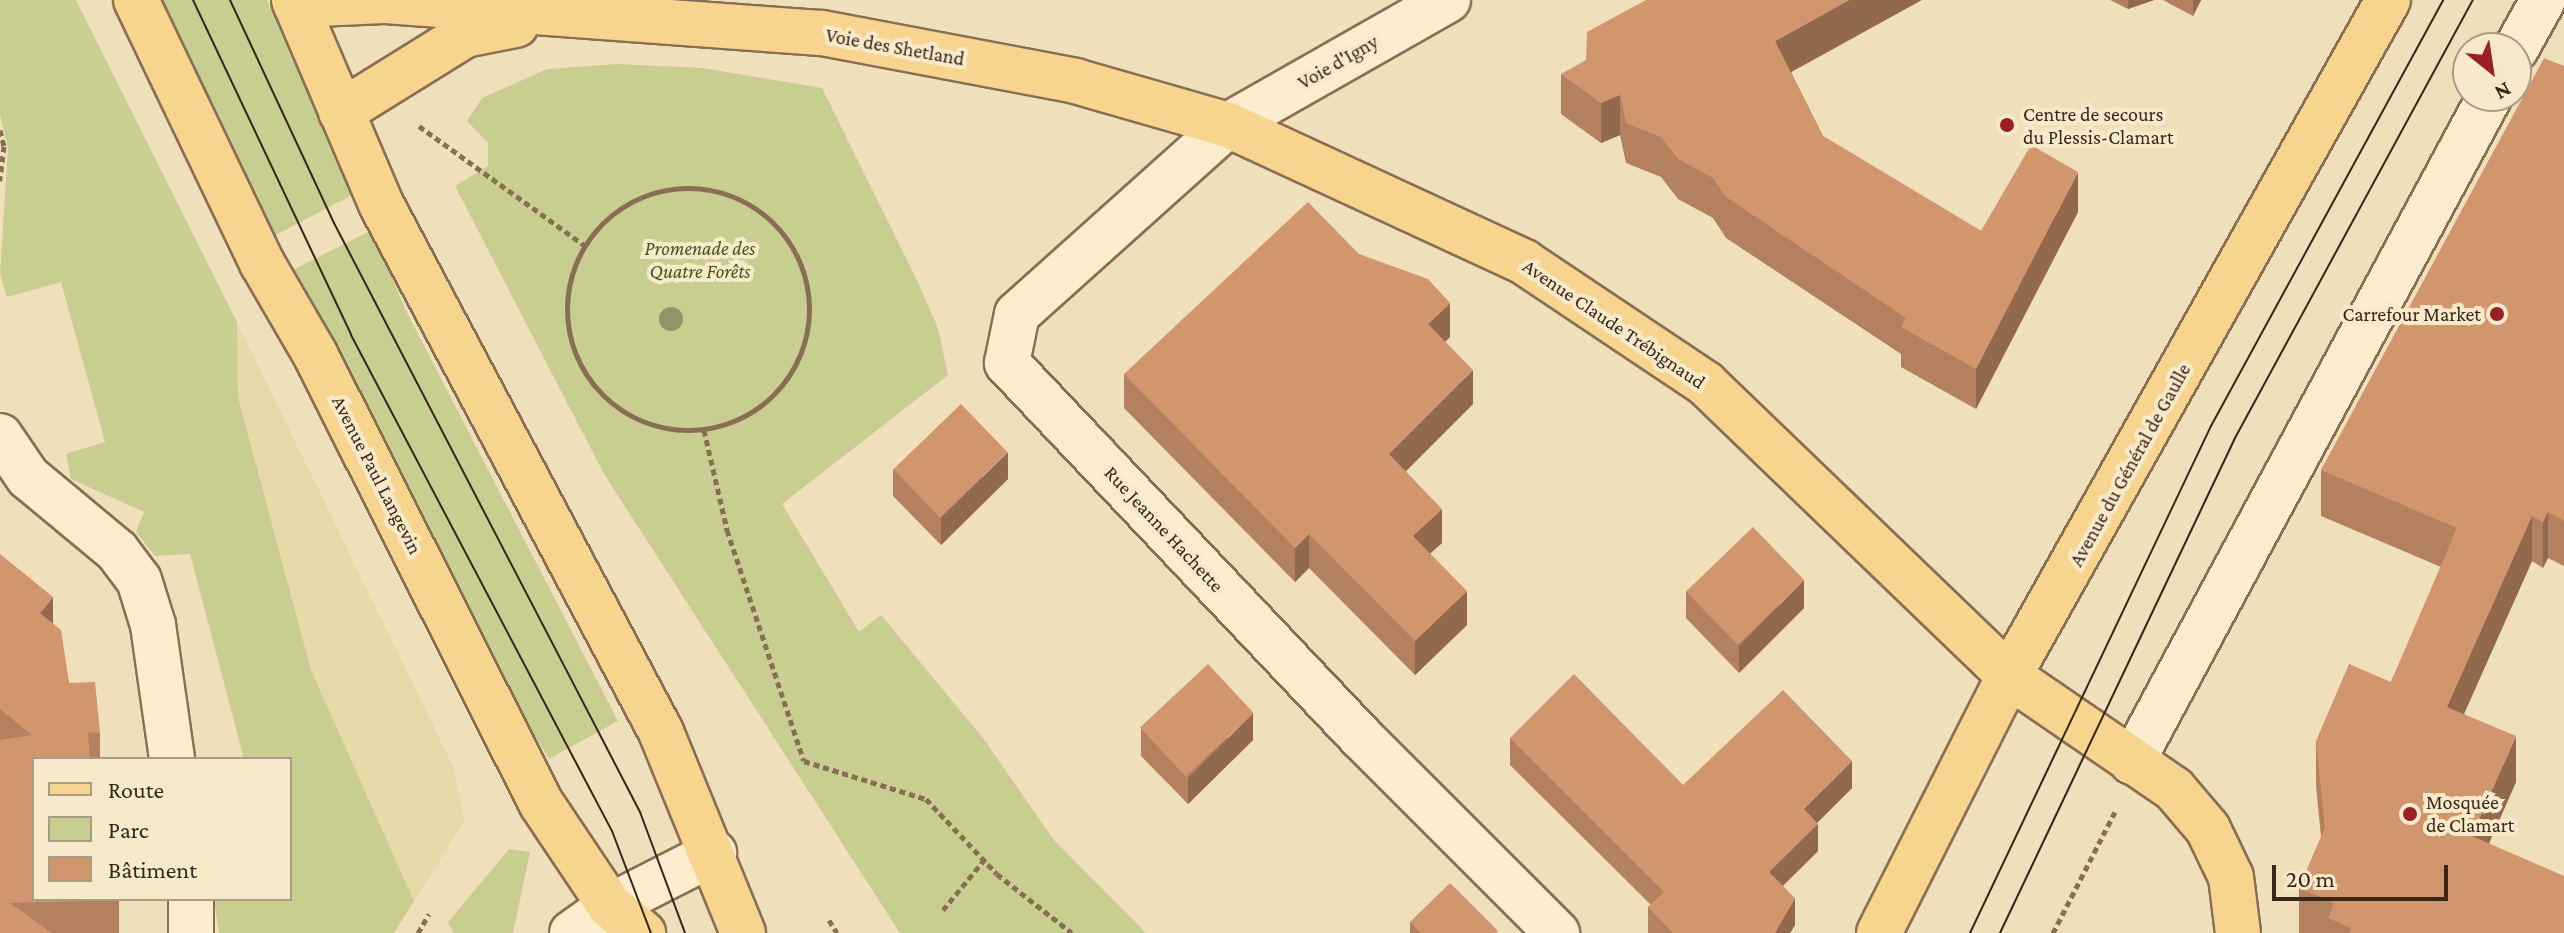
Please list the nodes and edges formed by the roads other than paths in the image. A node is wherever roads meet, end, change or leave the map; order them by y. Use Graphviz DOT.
graph roads {
  1 [pos="136,0"];
  2 [pos="1448,0"];
  3 [pos="2388,0"];
  4 [pos="2543,0"];
  5 [pos="295,2"];
  6 [pos="554,17"];
  7 [pos="2525,32"];
  8 [pos="341,112"];
  9 [pos="2481,112"];
  10 [pos="1228,125"];
  11 [pos="0,436"];
  12 [pos="2009,676"];
  13 [pos="172,757"];
  14 [pos="2132,762"];
  15 [pos="714,853"];
  16 [pos="191,901"];
  17 [pos="610,906"];
  18 [pos="191,933"];
  19 [pos="572,933"];
  20 [pos="643,933"];
  21 [pos="743,933"];
  22 [pos="1557,933"];
  23 [pos="1879,933"];
  24 [pos="2238,933"];
  1 -- 17 [label="main road, Avenue Paul Langevin"];
  2 -- 10 [label="street, Voie d'Igny"];
  3 -- 12 [label="main road, Avenue du Général de Gaulle"];
  4 -- 7 [label="street"];
  5 -- 6 [label="main road, Voie des Shetland"];
  5 -- 8 [label="main road"];
  6 -- 8 [label="main road, Voie des Shetland"];
  6 -- 10 [label="main road, Voie des Shetland"];
  8 -- 15 [label="main road"];
  9 -- 14 [label="street"];
  10 -- 12 [label="main road, Avenue Claude Trébignaud"];
  10 -- 22 [label="street, Rue Jeanne Hachette"];
  11 -- 13 [label="street"];
  12 -- 14 [label="main road, Avenue Claude Trébignaud"];
  12 -- 23 [label="main road, Avenue du Général de Gaulle"];
  14 -- 24 [label="main road, Avenue Claude Trébignaud"];
  15 -- 17 [label="street"];
  15 -- 21 [label="main road"];
  16 -- 18 [label="street"];
  17 -- 19 [label="street"];
  17 -- 20 [label="main road, Avenue Paul Langevin"];
}
